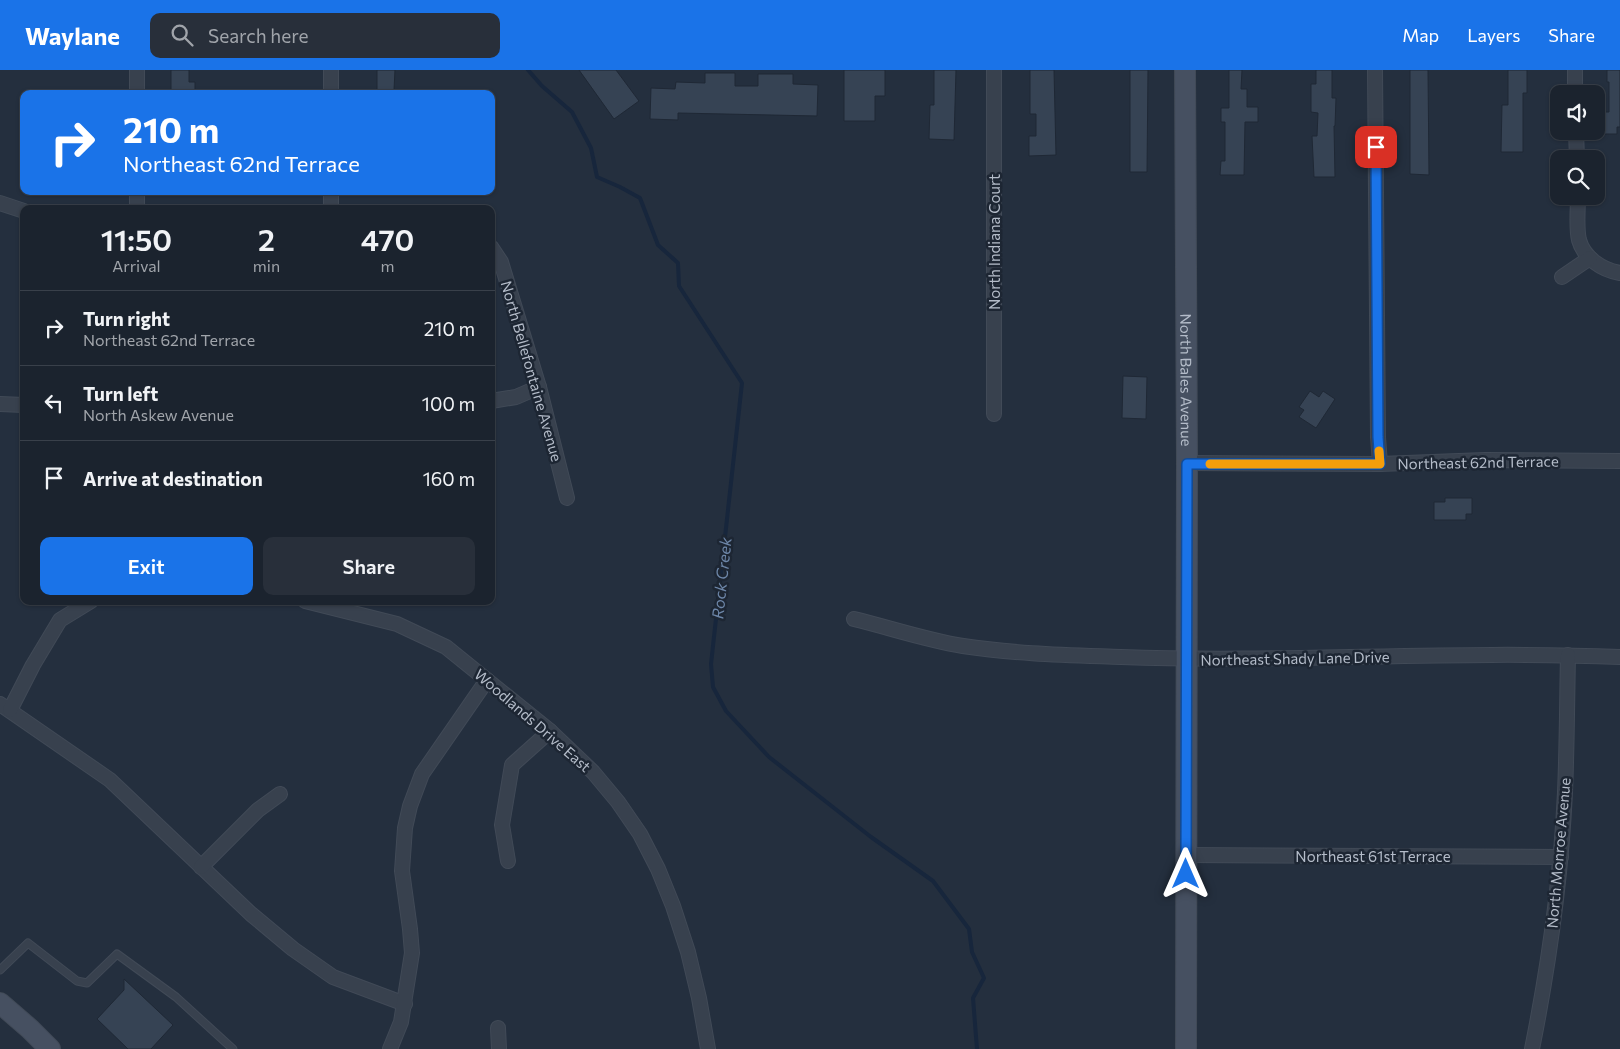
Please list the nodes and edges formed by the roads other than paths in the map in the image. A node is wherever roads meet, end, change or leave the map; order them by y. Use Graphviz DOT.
graph roads {
  1 [pos="137,70"];
  2 [pos="331,70"];
  3 [pos="994,70"];
  4 [pos="1185,70"];
  5 [pos="1375,70"];
  6 [pos="1575,70"];
  7 [pos="1575,85"];
  8 [pos="137,90"];
  9 [pos="331,90"];
  10 [pos="0,203"];
  11 [pos="1578,205"];
  12 [pos="20,210"];
  13 [pos="495,253"];
  14 [pos="1590,258"];
  15 [pos="1620,273"];
  16 [pos="1562,277"];
  17 [pos="539,387"];
  18 [pos="495,400"];
  19 [pos="0,404"];
  20 [pos="20,404"];
  21 [pos="994,414"];
  22 [pos="1620,461"];
  23 [pos="1187,464"];
  24 [pos="1380,464"];
  25 [pos="567,498"];
  26 [pos="84,605"];
  27 [pos="321,605"];
  28 [pos="854,619"];
  29 [pos="1568,655"];
  30 [pos="1620,657"];
  31 [pos="1186,659"];
  32 [pos="487,680"];
  33 [pos="5,707"];
  34 [pos="550,731"];
  35 [pos="280,794"];
  36 [pos="1186,855"];
  37 [pos="1561,857"];
  38 [pos="508,861"];
  39 [pos="201,867"];
  40 [pos="0,970"];
  41 [pos="0,1003"];
  42 [pos="405,1004"];
  43 [pos="498,1028"];
  44 [pos="45,1047"];
  45 [pos="233,1049"];
  46 [pos="390,1049"];
  47 [pos="499,1049"];
  48 [pos="708,1049"];
  49 [pos="1186,1049"];
  50 [pos="1532,1049"];
  1 -- 8 [label="street"];
  2 -- 9 [label="street"];
  3 -- 21 [label="street, North Indiana Court"];
  4 -- 23 [label="street, North Bales Avenue"];
  5 -- 24 [label="street"];
  6 -- 7 [label="street"];
  10 -- 12 [label="street"];
  11 -- 14 [label="street"];
  13 -- 17 [label="street, North Bellefontaine Avenue"];
  14 -- 15 [label="street"];
  14 -- 16 [label="street"];
  17 -- 18 [label="street"];
  17 -- 25 [label="street, North Bellefontaine Avenue"];
  19 -- 20 [label="street"];
  22 -- 24 [label="street, Northeast 62nd Terrace"];
  23 -- 24 [label="street, Northeast 62nd Terrace"];
  23 -- 31 [label="street, North Bales Avenue"];
  26 -- 33 [label="street"];
  27 -- 32 [label="street, Woodlands Drive East"];
  28 -- 31 [label="street, Northeast Shady Lane Drive"];
  29 -- 30 [label="street, Northeast Shady Lane Drive"];
  29 -- 31 [label="street, Northeast Shady Lane Drive"];
  29 -- 37 [label="street, North Monroe Avenue"];
  31 -- 36 [label="street, North Bales Avenue"];
  32 -- 34 [label="street, Woodlands Drive East"];
  32 -- 42 [label="street"];
  33 -- 39 [label="street"];
  34 -- 38 [label="street"];
  34 -- 48 [label="street, Woodlands Drive East"];
  35 -- 39 [label="street"];
  36 -- 37 [label="street, Northeast 61st Terrace"];
  36 -- 49 [label="street, North Bales Avenue"];
  37 -- 50 [label="street, North Monroe Avenue"];
  39 -- 42 [label="street"];
  40 -- 45 [label="lane"];
  41 -- 44 [label="street"];
  42 -- 46 [label="street"];
  43 -- 47 [label="street"];
}
